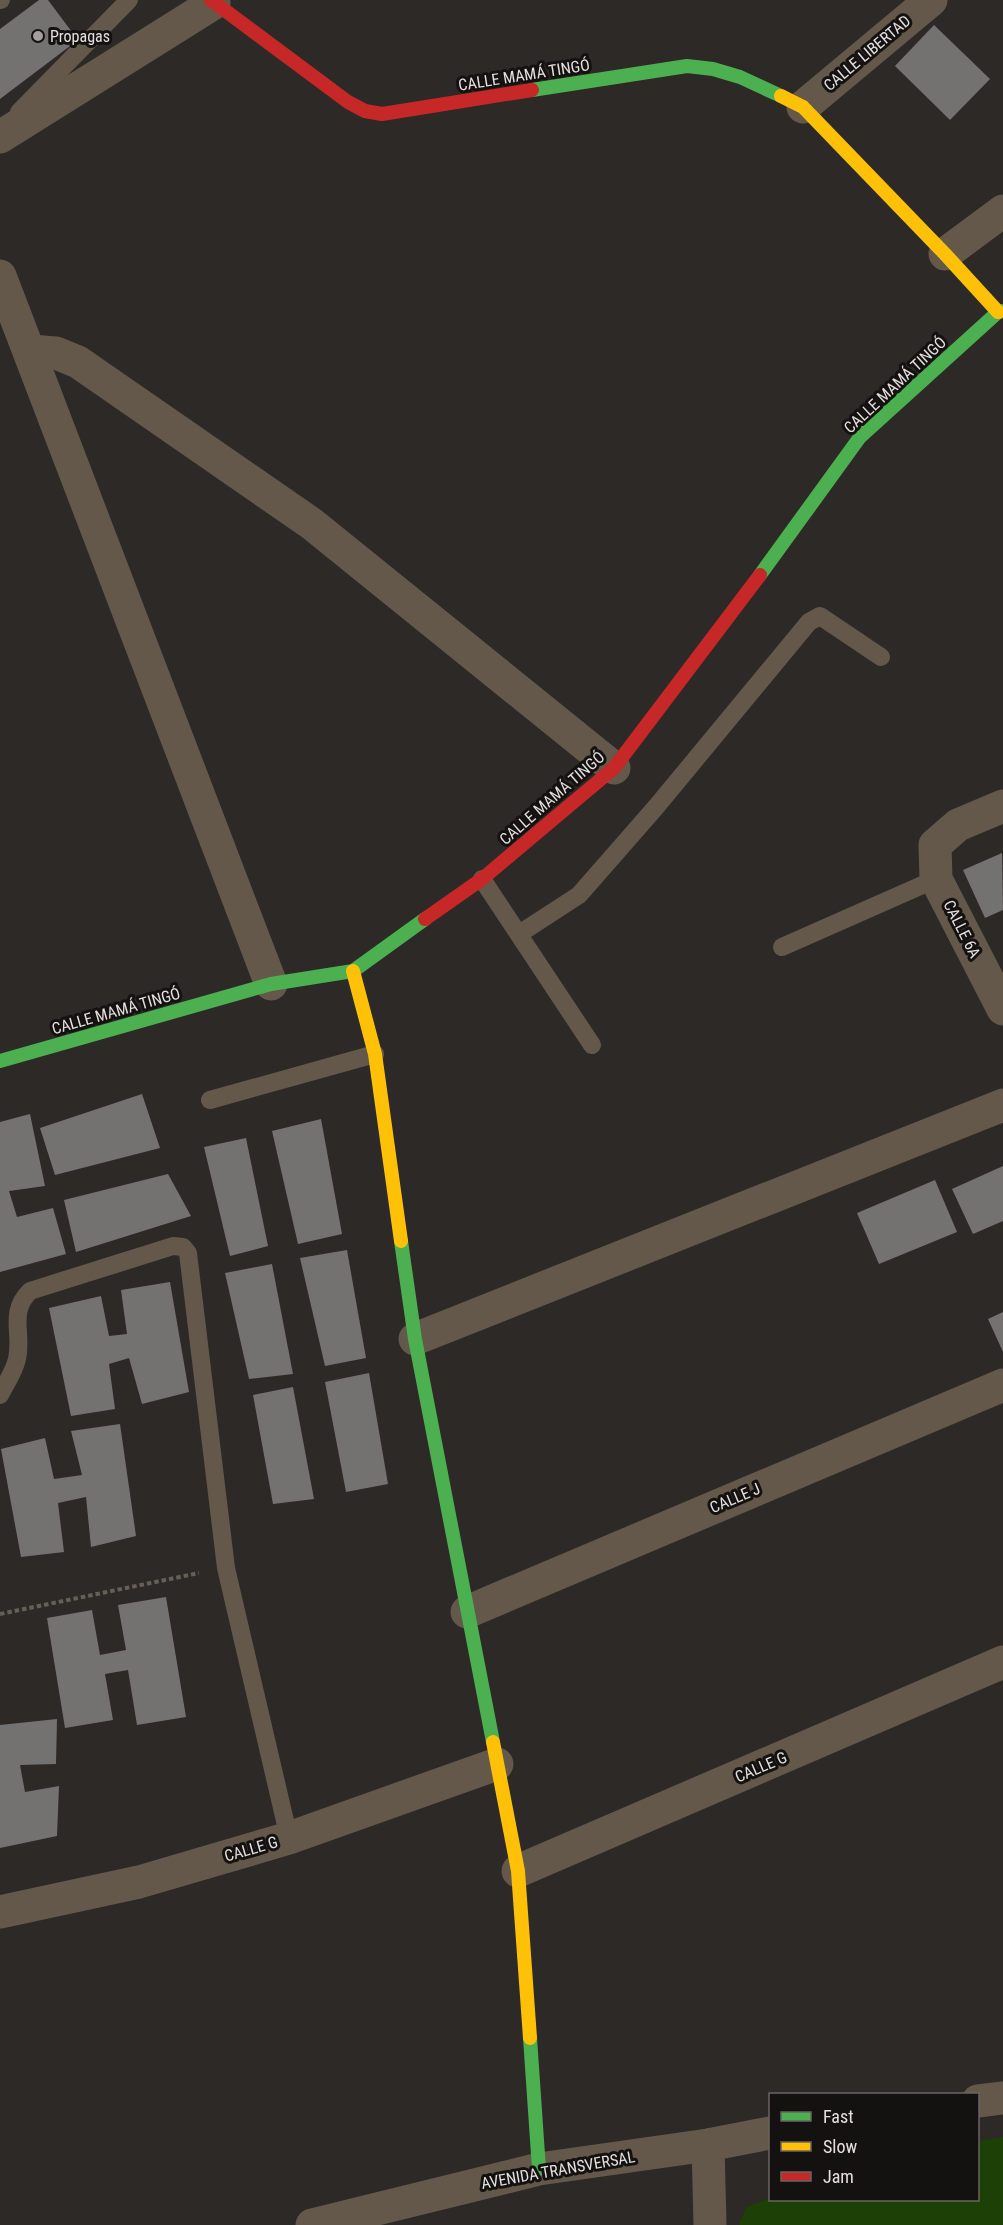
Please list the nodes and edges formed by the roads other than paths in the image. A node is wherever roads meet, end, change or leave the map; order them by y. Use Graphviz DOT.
graph roads {
  1 [pos="129,0"];
  2 [pos="932,0"];
  3 [pos="212,2"];
  4 [pos="803,107"];
  5 [pos="0,132"];
  6 [pos="0,137"];
  7 [pos="1003,211"];
  8 [pos="945,254"];
  9 [pos="0,276"];
  10 [pos="1000,312"];
  11 [pos="30,351"];
  12 [pos="881,657"];
  13 [pos="614,768"];
  14 [pos="1003,806"];
  15 [pos="482,879"];
  16 [pos="936,879"];
  17 [pos="519,934"];
  18 [pos="782,947"];
  19 [pos="353,971"];
  20 [pos="271,984"];
  21 [pos="1003,1009"];
  22 [pos="592,1045"];
  23 [pos="375,1053"];
  24 [pos="0,1061"];
  25 [pos="210,1100"];
  26 [pos="1003,1105"];
  27 [pos="415,1339"];
  28 [pos="1003,1384"];
  29 [pos="0,1395"];
  30 [pos="467,1612"];
  31 [pos="1003,1662"];
  32 [pos="497,1764"];
  33 [pos="289,1838"];
  34 [pos="518,1871"];
  35 [pos="0,1912"];
  36 [pos="1003,2098"];
  37 [pos="979,2101"];
  38 [pos="769,2133"];
  39 [pos="708,2145"];
  40 [pos="539,2169"];
  41 [pos="312,2225"];
  42 [pos="710,2225"];
  1 -- 5 [label="lane"];
  2 -- 4 [label="street, CALLE LIBERTAD"];
  3 -- 4 [label="street, CALLE MAMÁ TINGÓ"];
  3 -- 6 [label="street"];
  4 -- 8 [label="street, CALLE MAMÁ TINGÓ"];
  7 -- 8 [label="street"];
  8 -- 10 [label="street, CALLE MAMÁ TINGÓ"];
  9 -- 11 [label="street"];
  10 -- 13 [label="street, CALLE MAMÁ TINGÓ"];
  11 -- 13 [label="street"];
  11 -- 20 [label="street"];
  12 -- 17 [label="lane"];
  13 -- 15 [label="street, CALLE MAMÁ TINGÓ"];
  14 -- 16 [label="street, CALLE 6A"];
  15 -- 17 [label="lane"];
  15 -- 19 [label="street, CALLE MAMÁ TINGÓ"];
  16 -- 18 [label="lane"];
  16 -- 21 [label="street, CALLE 6A"];
  17 -- 22 [label="lane"];
  19 -- 20 [label="street, CALLE MAMÁ TINGÓ"];
  19 -- 23 [label="street"];
  20 -- 24 [label="street, CALLE MAMÁ TINGÓ"];
  23 -- 25 [label="lane"];
  23 -- 27 [label="street"];
  26 -- 27 [label="street"];
  27 -- 30 [label="street"];
  28 -- 30 [label="street, CALLE J"];
  29 -- 33 [label="lane"];
  30 -- 32 [label="street"];
  31 -- 34 [label="street, CALLE G"];
  32 -- 33 [label="street, CALLE G"];
  32 -- 34 [label="street"];
  33 -- 35 [label="street, CALLE G"];
  34 -- 40 [label="street"];
  36 -- 37 [label="street"];
  38 -- 39 [label="street, AVENIDA TRANSVERSAL"];
  39 -- 40 [label="street, AVENIDA TRANSVERSAL"];
  39 -- 42 [label="street"];
  40 -- 41 [label="street, AVENIDA TRANSVERSAL"];
}
